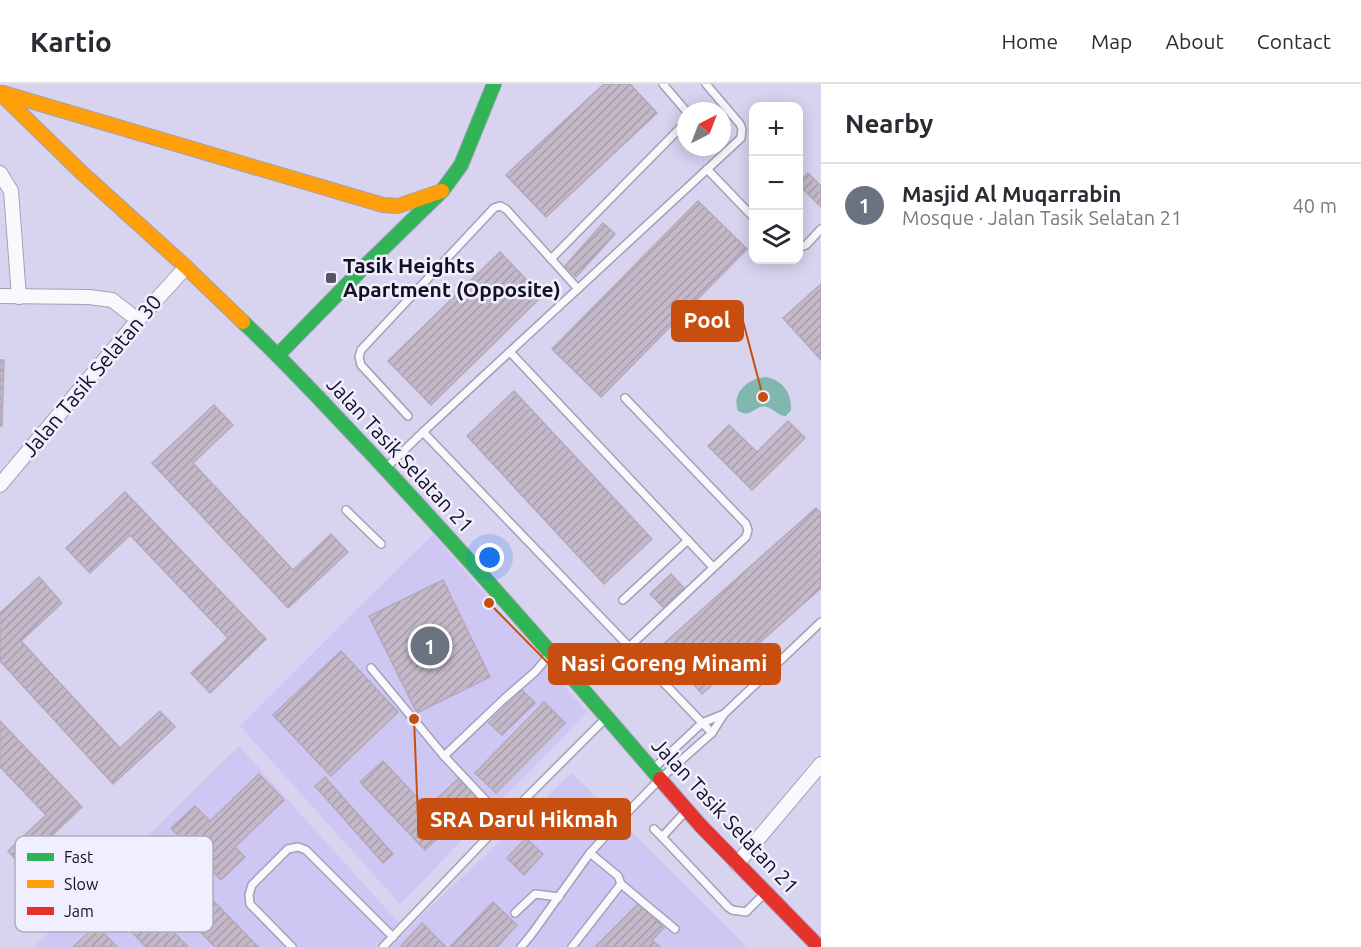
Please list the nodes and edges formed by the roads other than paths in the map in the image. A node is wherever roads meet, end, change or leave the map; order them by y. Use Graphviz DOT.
graph roads {
  1 [pos="494,84"];
  2 [pos="706,84"];
  3 [pos="666,85"];
  4 [pos="0,93"];
  5 [pos="679,102"];
  6 [pos="677,131"];
  7 [pos="707,169"];
  8 [pos="0,173"];
  9 [pos="442,191"];
  10 [pos="749,214"];
  11 [pos="821,229"];
  12 [pos="803,246"];
  13 [pos="551,259"];
  14 [pos="186,267"];
  15 [pos="578,289"];
  16 [pos="0,296"];
  17 [pos="19,297"];
  18 [pos="138,320"];
  19 [pos="510,352"];
  20 [pos="278,355"];
  21 [pos="625,398"];
  22 [pos="408,416"];
  23 [pos="423,432"];
  24 [pos="385,469"];
  25 [pos="0,485"];
  26 [pos="346,510"];
  27 [pos="688,540"];
  28 [pos="381,544"];
  29 [pos="713,567"];
  30 [pos="623,600"];
  31 [pos="821,622"];
  32 [pos="629,646"];
  33 [pos="551,652"];
  34 [pos="371,668"];
  35 [pos="724,714"];
  36 [pos="606,717"];
  37 [pos="702,723"];
  38 [pos="712,733"];
  39 [pos="444,756"];
  40 [pos="821,764"];
  41 [pos="656,774"];
  42 [pos="687,810"];
  43 [pos="504,820"];
  44 [pos="654,829"];
  45 [pos="662,837"];
  46 [pos="590,853"];
  47 [pos="737,864"];
  48 [pos="621,884"];
  49 [pos="765,893"];
  50 [pos="559,897"];
  51 [pos="515,913"];
  52 [pos="675,929"];
  53 [pos="393,937"];
  54 [pos="292,947"];
  55 [pos="383,947"];
  56 [pos="521,947"];
  57 [pos="572,947"];
  58 [pos="819,947"];
  1 -- 9 [label="street"];
  2 -- 7 [label="lane"];
  3 -- 5 [label="lane"];
  4 -- 9 [label="street"];
  4 -- 14 [label="street, Jalan Tasik Selatan 21"];
  6 -- 13 [label="lane"];
  7 -- 10 [label="lane"];
  7 -- 15 [label="lane"];
  8 -- 17 [label="street"];
  9 -- 20 [label="street"];
  11 -- 12 [label="lane"];
  13 -- 15 [label="lane"];
  13 -- 22 [label="lane"];
  14 -- 18 [label="street, Jalan Tasik Selatan 30"];
  14 -- 20 [label="street, Jalan Tasik Selatan 21"];
  15 -- 19 [label="lane"];
  16 -- 17 [label="street"];
  17 -- 18 [label="street"];
  18 -- 25 [label="street, Jalan Tasik Selatan 30"];
  19 -- 23 [label="lane"];
  19 -- 27 [label="lane"];
  20 -- 24 [label="street, Jalan Tasik Selatan 21"];
  21 -- 29 [label="lane"];
  23 -- 24 [label="lane"];
  23 -- 32 [label="lane"];
  24 -- 33 [label="street, Jalan Tasik Selatan 21"];
  26 -- 28 [label="lane"];
  27 -- 29 [label="lane"];
  27 -- 30 [label="lane"];
  29 -- 32 [label="lane"];
  31 -- 35 [label="lane"];
  32 -- 37 [label="lane"];
  33 -- 36 [label="street, Jalan Tasik Selatan 21"];
  33 -- 39 [label="lane"];
  34 -- 39 [label="lane"];
  35 -- 37 [label="lane"];
  35 -- 38 [label="lane"];
  36 -- 41 [label="street, Jalan Tasik Selatan 21"];
  36 -- 43 [label="lane"];
  37 -- 38 [label="lane"];
  37 -- 41 [label="lane"];
  38 -- 41 [label="lane"];
  39 -- 43 [label="lane"];
  40 -- 47 [label="street"];
  41 -- 42 [label="street, Jalan Tasik Selatan 21"];
  41 -- 46 [label="lane"];
  42 -- 45 [label="lane"];
  42 -- 47 [label="street, Jalan Tasik Selatan 21"];
  43 -- 53 [label="lane"];
  44 -- 45 [label="lane"];
  45 -- 49 [label="lane"];
  46 -- 48 [label="lane"];
  46 -- 50 [label="lane"];
  47 -- 49 [label="street, Jalan Tasik Selatan 21"];
  48 -- 52 [label="lane"];
  48 -- 57 [label="lane"];
  49 -- 58 [label="street, Jalan Tasik Selatan 21"];
  50 -- 51 [label="lane"];
  50 -- 56 [label="lane"];
  53 -- 54 [label="lane"];
  53 -- 55 [label="lane"];
}
